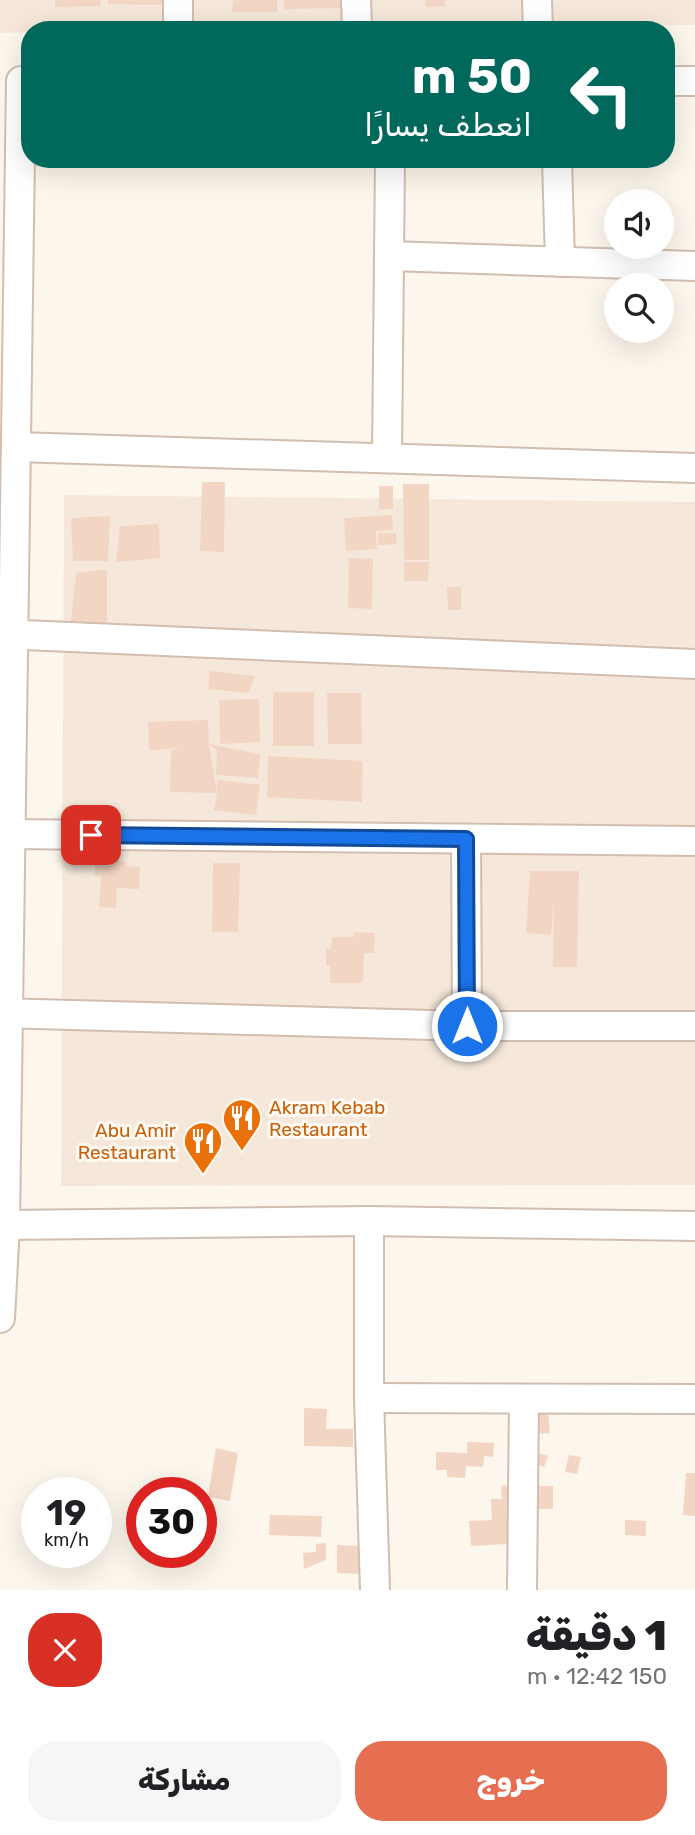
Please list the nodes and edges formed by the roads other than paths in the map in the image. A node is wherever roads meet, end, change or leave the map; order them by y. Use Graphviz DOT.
graph roads {
  1 [pos="178,0"];
  2 [pos="356,0"];
  3 [pos="537,0"];
  4 [pos="178,21"];
  5 [pos="357,21"];
  6 [pos="538,21"];
  7 [pos="17,81"];
  8 [pos="675,81"];
  9 [pos="695,81"];
  10 [pos="390,168"];
  11 [pos="557,168"];
  12 [pos="389,256"];
  13 [pos="560,262"];
  14 [pos="695,266"];
  15 [pos="16,447"];
  16 [pos="387,458"];
  17 [pos="695,468"];
  18 [pos="7,635"];
  19 [pos="695,664"];
  20 [pos="10,834"];
  21 [pos="466,839"];
  22 [pos="695,841"];
  23 [pos="4,1013"];
  24 [pos="467,1026"];
  25 [pos="695,1026"];
  26 [pos="369,1222"];
  27 [pos="5,1225"];
  28 [pos="695,1226"];
  29 [pos="0,1318"];
  30 [pos="369,1398"];
  31 [pos="524,1398"];
  32 [pos="695,1399"];
  33 [pos="375,1590"];
  34 [pos="522,1590"];
  1 -- 4 [label="street"];
  2 -- 5 [label="street"];
  3 -- 6 [label="street"];
  7 -- 15 [label="street"];
  8 -- 9 [label="street"];
  10 -- 12 [label="street"];
  11 -- 13 [label="street"];
  12 -- 13 [label="street"];
  12 -- 16 [label="street"];
  13 -- 14 [label="street"];
  15 -- 16 [label="street"];
  15 -- 18 [label="street"];
  16 -- 17 [label="street"];
  18 -- 19 [label="street"];
  18 -- 20 [label="street"];
  20 -- 21 [label="street"];
  20 -- 23 [label="street"];
  21 -- 22 [label="street"];
  21 -- 24 [label="street"];
  23 -- 24 [label="street"];
  23 -- 27 [label="street"];
  24 -- 25 [label="street"];
  26 -- 27 [label="street"];
  26 -- 28 [label="street"];
  26 -- 30 [label="street"];
  27 -- 29 [label="street"];
  30 -- 31 [label="street"];
  30 -- 33 [label="street"];
  31 -- 32 [label="street"];
  31 -- 34 [label="street"];
}
